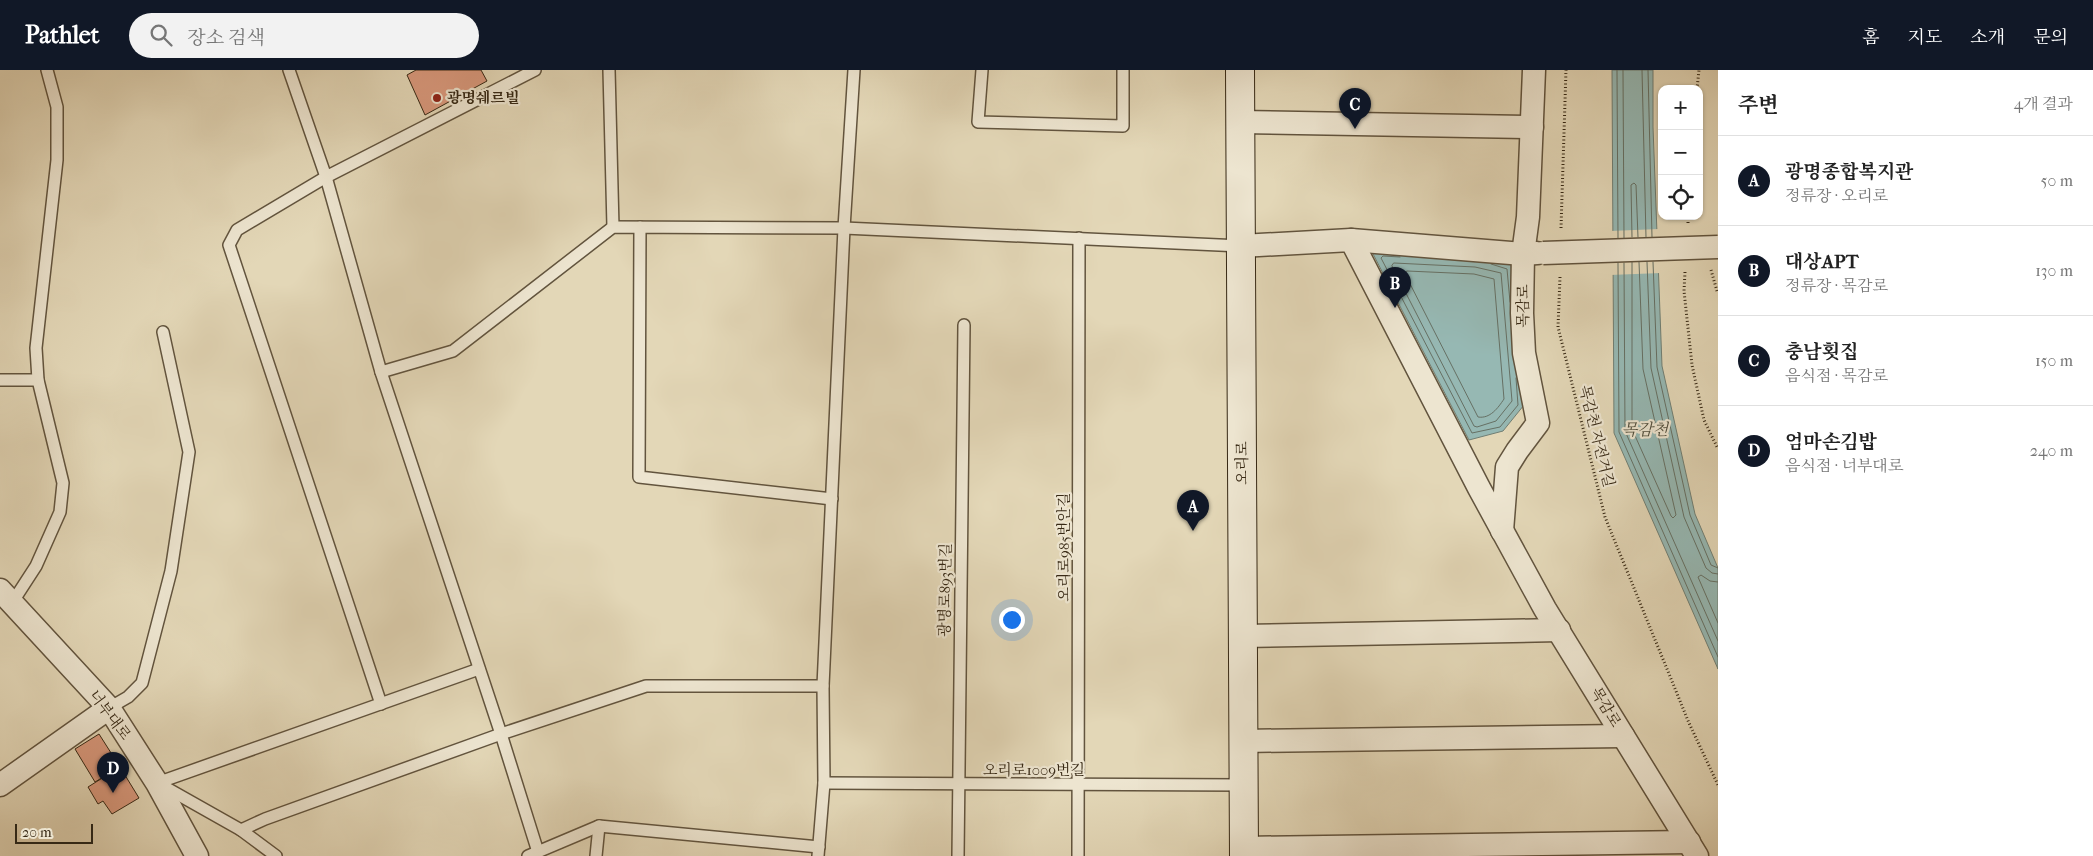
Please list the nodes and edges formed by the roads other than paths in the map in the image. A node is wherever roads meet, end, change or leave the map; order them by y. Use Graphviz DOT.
graph roads {
  1 [pos="47,70"];
  2 [pos="290,70"];
  3 [pos="535,70"];
  4 [pos="609,70"];
  5 [pos="854,70"];
  6 [pos="982,70"];
  7 [pos="1124,70"];
  8 [pos="1240,70"];
  9 [pos="1534,70"];
  10 [pos="1240,122"];
  11 [pos="1532,127"];
  12 [pos="326,177"];
  13 [pos="613,227"];
  14 [pos="640,227"];
  15 [pos="844,228"];
  16 [pos="1079,238"];
  17 [pos="1351,240"];
  18 [pos="1241,246"];
  19 [pos="1718,248"];
  20 [pos="1533,254"];
  21 [pos="964,324"];
  22 [pos="163,332"];
  23 [pos="381,372"];
  24 [pos="0,380"];
  25 [pos="38,380"];
  26 [pos="832,499"];
  27 [pos="1502,531"];
  28 [pos="6,596"];
  29 [pos="1560,630"];
  30 [pos="1243,636"];
  31 [pos="479,669"];
  32 [pos="823,686"];
  33 [pos="381,704"];
  34 [pos="109,708"];
  35 [pos="501,734"];
  36 [pos="1623,736"];
  37 [pos="1243,740"];
  38 [pos="157,783"];
  39 [pos="824,783"];
  40 [pos="0,785"];
  41 [pos="958,785"];
  42 [pos="1078,785"];
  43 [pos="1243,785"];
  44 [pos="599,826"];
  45 [pos="241,830"];
  46 [pos="1693,849"];
  47 [pos="1498,850"];
  48 [pos="819,852"];
  49 [pos="1244,852"];
  50 [pos="533,854"];
  51 [pos="198,856"];
  52 [pos="276,856"];
  53 [pos="596,856"];
  54 [pos="958,856"];
  55 [pos="1078,856"];
  1 -- 25 [label="lane"];
  2 -- 12 [label="lane"];
  3 -- 12 [label="lane"];
  4 -- 13 [label="lane"];
  5 -- 15 [label="lane"];
  6 -- 7 [label="lane"];
  8 -- 10 [label="main road, 오리로"];
  9 -- 11 [label="street, 목감로"];
  10 -- 11 [label="street"];
  10 -- 18 [label="main road, 오리로"];
  11 -- 20 [label="street, 목감로"];
  12 -- 23 [label="lane"];
  12 -- 33 [label="lane"];
  13 -- 14 [label="lane"];
  13 -- 23 [label="lane"];
  14 -- 15 [label="lane"];
  14 -- 26 [label="lane"];
  15 -- 16 [label="lane"];
  15 -- 26 [label="lane"];
  16 -- 18 [label="lane"];
  16 -- 42 [label="lane, 오리로985번안길"];
  17 -- 18 [label="street"];
  17 -- 20 [label="street"];
  17 -- 27 [label="street, 목감로"];
  18 -- 30 [label="main road, 오리로"];
  19 -- 20 [label="street, bridge"];
  20 -- 27 [label="street, 목감로"];
  21 -- 41 [label="lane, 광명로893번길"];
  22 -- 34 [label="lane"];
  23 -- 31 [label="lane"];
  24 -- 25 [label="lane"];
  25 -- 28 [label="lane"];
  26 -- 32 [label="lane"];
  27 -- 29 [label="street, 목감로"];
  28 -- 34 [label="street, 너부대로"];
  29 -- 30 [label="street"];
  29 -- 36 [label="street, 목감로"];
  30 -- 37 [label="main road, 오리로"];
  31 -- 33 [label="lane"];
  31 -- 35 [label="lane"];
  32 -- 35 [label="lane"];
  32 -- 39 [label="lane"];
  33 -- 38 [label="lane"];
  34 -- 38 [label="street, 너부대로"];
  34 -- 40 [label="street"];
  35 -- 45 [label="lane"];
  35 -- 50 [label="lane"];
  36 -- 37 [label="street"];
  36 -- 46 [label="street, 목감로"];
  37 -- 43 [label="main road, 오리로"];
  38 -- 45 [label="lane"];
  38 -- 51 [label="street, 너부대로"];
  39 -- 41 [label="lane, 오리로1009번길"];
  39 -- 48 [label="lane"];
  41 -- 42 [label="lane, 오리로1009번길"];
  41 -- 54 [label="lane, 광명로893번길"];
  42 -- 43 [label="lane, 오리로1009번길"];
  42 -- 55 [label="lane, 오리로985번안길"];
  43 -- 49 [label="main road, 오리로"];
  44 -- 48 [label="lane"];
  44 -- 50 [label="lane"];
  44 -- 53 [label="lane"];
  45 -- 52 [label="lane"];
  46 -- 47 [label="street"];
  47 -- 49 [label="street"];
}
